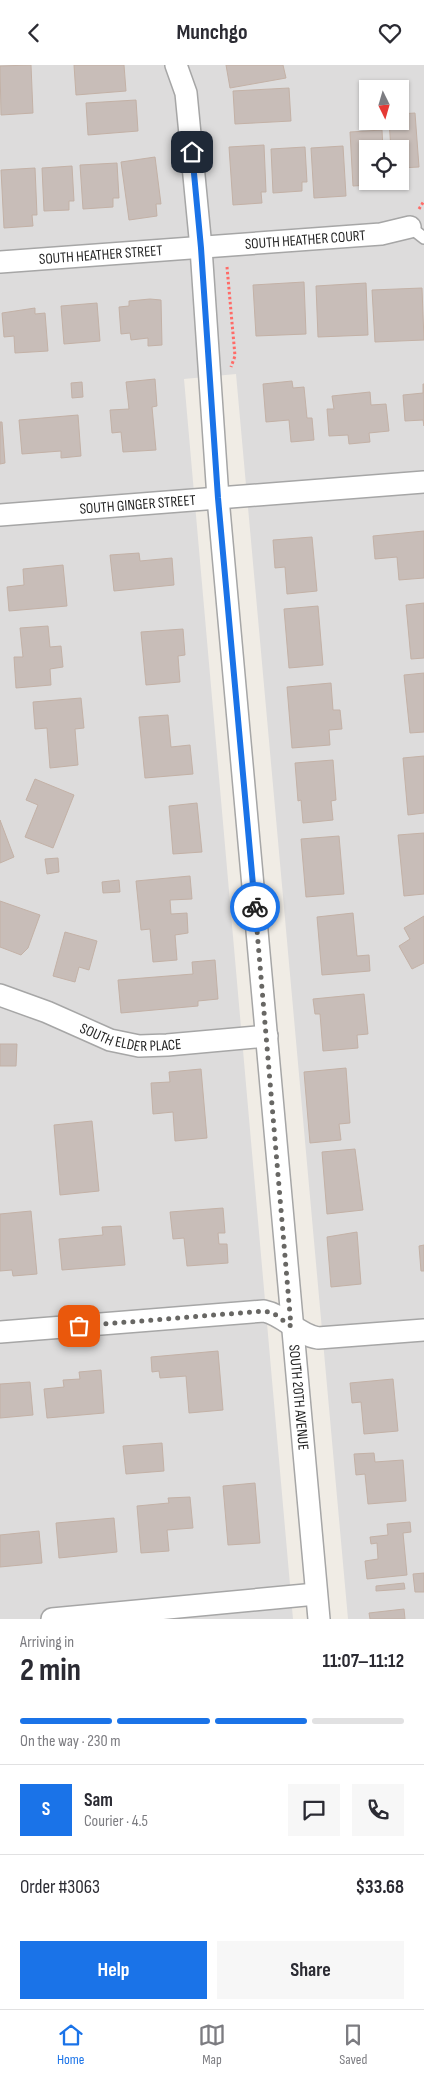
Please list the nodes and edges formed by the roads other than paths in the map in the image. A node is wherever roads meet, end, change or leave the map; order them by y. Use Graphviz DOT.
graph roads {
  1 [pos="176,65"];
  2 [pos="417,233"];
  3 [pos="201,248"];
  4 [pos="0,262"];
  5 [pos="424,482"];
  6 [pos="218,498"];
  7 [pos="0,515"];
  8 [pos="0,995"];
  9 [pos="267,1036"];
  10 [pos="291,1326"];
  11 [pos="424,1330"];
  12 [pos="0,1332"];
  13 [pos="316,1595"];
  14 [pos="52,1619"];
  15 [pos="319,1619"];
  1 -- 3 [label="street, SOUTH 20TH AVENUE"];
  2 -- 3 [label="street, SOUTH HEATHER COURT"];
  3 -- 4 [label="street, SOUTH HEATHER STREET"];
  3 -- 6 [label="street, SOUTH 20TH AVENUE"];
  5 -- 6 [label="street, SOUTH GINGER STREET"];
  6 -- 7 [label="street, SOUTH GINGER STREET"];
  6 -- 9 [label="street, SOUTH 20TH AVENUE"];
  8 -- 9 [label="street, SOUTH ELDER PLACE"];
  9 -- 10 [label="street, SOUTH 20TH AVENUE"];
  10 -- 11 [label="street"];
  10 -- 12 [label="street"];
  10 -- 13 [label="street, SOUTH 20TH AVENUE"];
  13 -- 14 [label="street"];
  13 -- 15 [label="street, SOUTH 20TH AVENUE"];
}
